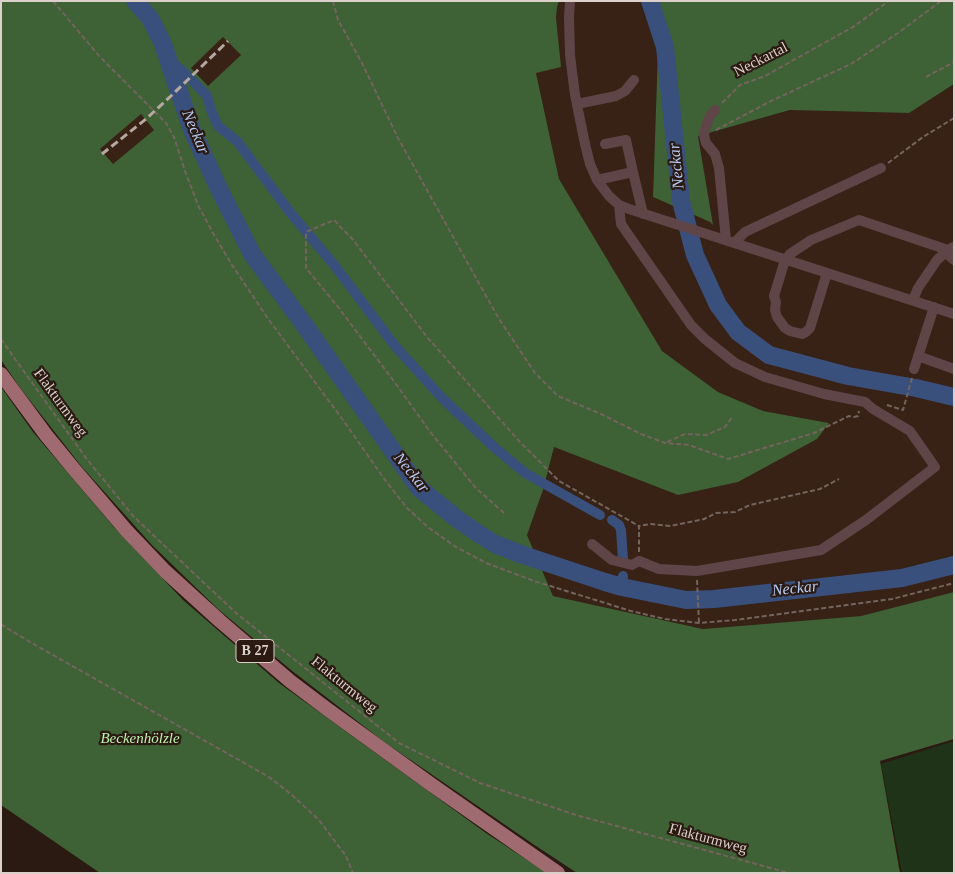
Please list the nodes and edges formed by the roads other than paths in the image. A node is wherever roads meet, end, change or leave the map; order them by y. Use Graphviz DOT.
graph roads {
  1 [pos="570,1"];
  2 [pos="634,80"];
  3 [pos="577,104"];
  4 [pos="715,110"];
  5 [pos="605,144"];
  6 [pos="880,168"];
  7 [pos="633,172"];
  8 [pos="597,180"];
  9 [pos="619,205"];
  10 [pos="643,214"];
  11 [pos="726,240"];
  12 [pos="949,250"];
  13 [pos="785,260"];
  14 [pos="954,260"];
  15 [pos="827,273"];
  16 [pos="913,300"];
  17 [pos="954,303"];
  18 [pos="934,307"];
  19 [pos="950,313"];
  20 [pos="918,356"];
  21 [pos="914,369"];
  22 [pos="954,369"];
  23 [pos="1,374"];
  24 [pos="592,544"];
  25 [pos="558,873"];
  1 -- 3 [label="street"];
  2 -- 3 [label="street"];
  3 -- 8 [label="street"];
  4 -- 11 [label="street"];
  5 -- 7 [label="street"];
  6 -- 11 [label="street"];
  7 -- 8 [label="street"];
  7 -- 10 [label="street"];
  8 -- 9 [label="street"];
  9 -- 10 [label="street"];
  9 -- 24 [label="street"];
  10 -- 11 [label="street"];
  11 -- 13 [label="street"];
  12 -- 13 [label="street"];
  12 -- 14 [label="street"];
  12 -- 16 [label="street"];
  13 -- 15 [label="street"];
  13 -- 15 [label="street"];
  15 -- 16 [label="street"];
  16 -- 18 [label="street"];
  17 -- 19 [label="street"];
  18 -- 19 [label="street"];
  18 -- 20 [label="street"];
  20 -- 21 [label="street"];
  20 -- 22 [label="street"];
  23 -- 25 [label="main road, B 27"];
}
